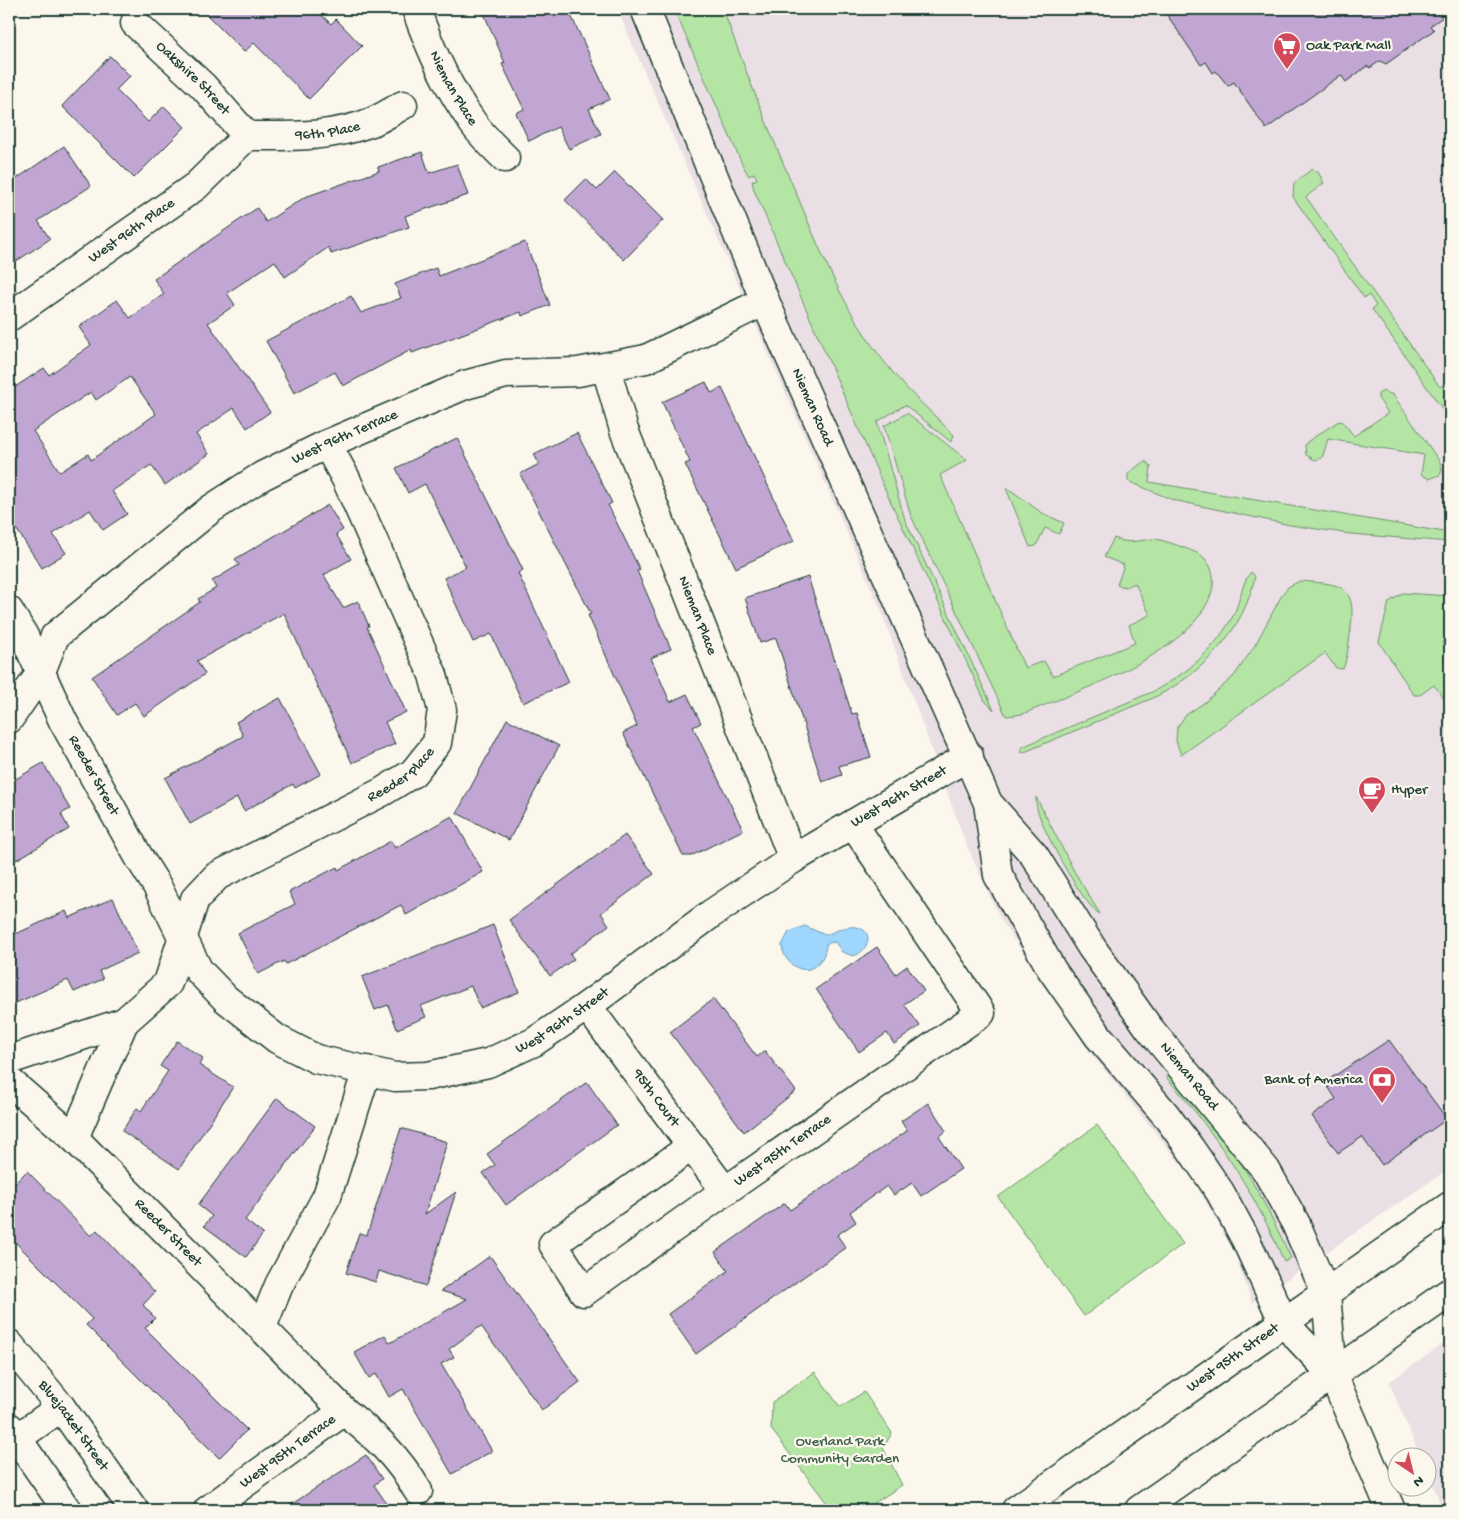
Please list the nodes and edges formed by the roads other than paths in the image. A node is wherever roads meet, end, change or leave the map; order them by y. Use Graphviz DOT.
graph roads {
  1 [pos="416,9"];
  2 [pos="645,9"];
  3 [pos="135,23"];
  4 [pos="403,105"];
  5 [pos="247,136"];
  6 [pos="504,158"];
  7 [pos="765,301"];
  8 [pos="9,317"];
  9 [pos="606,368"];
  10 [pos="327,444"];
  11 [pos="9,612"];
  12 [pos="40,674"];
  13 [pos="9,719"];
  14 [pos="969,756"];
  15 [pos="988,803"];
  16 [pos="853,824"];
  17 [pos="794,860"];
  18 [pos="183,937"];
  19 [pos="588,1006"];
  20 [pos="124,1022"];
  21 [pos="9,1060"];
  22 [pos="367,1070"];
  23 [pos="9,1081"];
  24 [pos="74,1138"];
  25 [pos="692,1146"];
  26 [pos="725,1191"];
  27 [pos="1450,1206"];
  28 [pos="1450,1292"];
  29 [pos="1326,1294"];
  30 [pos="1284,1323"];
  31 [pos="262,1327"];
  32 [pos="9,1344"];
  33 [pos="1333,1375"];
  34 [pos="61,1407"];
  35 [pos="344,1411"];
  36 [pos="11,1437"];
  37 [pos="418,1491"];
  38 [pos="67,1510"];
  39 [pos="134,1510"];
  40 [pos="208,1510"];
  41 [pos="1016,1510"];
  42 [pos="1139,1510"];
  43 [pos="1391,1510"];
  1 -- 6 [label="street, Nieman Place"];
  2 -- 7 [label="street, Nieman Road"];
  3 -- 5 [label="street, Oakshire Street"];
  4 -- 5 [label="street, 96th Place"];
  5 -- 8 [label="street, West 96th Place"];
  7 -- 9 [label="street, West 96th Terrace"];
  7 -- 14 [label="street, Nieman Road"];
  9 -- 10 [label="street, West 96th Terrace"];
  9 -- 17 [label="street, Nieman Place"];
  10 -- 12 [label="street, West 96th Terrace"];
  10 -- 18 [label="street, Reeder Place"];
  11 -- 12 [label="street, Reeder Street"];
  12 -- 13 [label="street, West 96th Terrace"];
  12 -- 18 [label="street, Reeder Street"];
  14 -- 15 [label="street, Nieman Road"];
  14 -- 16 [label="street, West 96th Street"];
  15 -- 29 [label="street, Nieman Road"];
  15 -- 30 [label="street, Nieman Road"];
  16 -- 17 [label="street, West 96th Street"];
  16 -- 26 [label="street, West 95th Terrace"];
  17 -- 19 [label="street, West 96th Street"];
  18 -- 20 [label="street"];
  18 -- 22 [label="street, Reeder Street"];
  19 -- 22 [label="street, West 96th Street"];
  19 -- 25 [label="street, 95th Court"];
  20 -- 21 [label="street"];
  20 -- 24 [label="street"];
  22 -- 31 [label="street"];
  23 -- 24 [label="street, Reeder Street"];
  24 -- 31 [label="street, Reeder Street"];
  25 -- 26 [label="street, 95th Court"];
  25 -- 26 [label="street, West 95th Terrace"];
  27 -- 29 [label="street, West 95th Street"];
  28 -- 33 [label="street"];
  29 -- 30 [label="street, West 95th Street"];
  29 -- 33 [label="street, Nieman Road"];
  30 -- 33 [label="street, Nieman Road"];
  30 -- 41 [label="street, West 95th Street"];
  31 -- 35 [label="street, West 95th Terrace"];
  32 -- 34 [label="street, Bluejacket Street"];
  33 -- 42 [label="street"];
  33 -- 43 [label="street, Nieman Road"];
  34 -- 36 [label="street"];
  34 -- 39 [label="street, Bluejacket Street"];
  35 -- 37 [label="street, West 95th Terrace"];
  35 -- 40 [label="street, West 95th Terrace"];
  36 -- 38 [label="street"];
}
